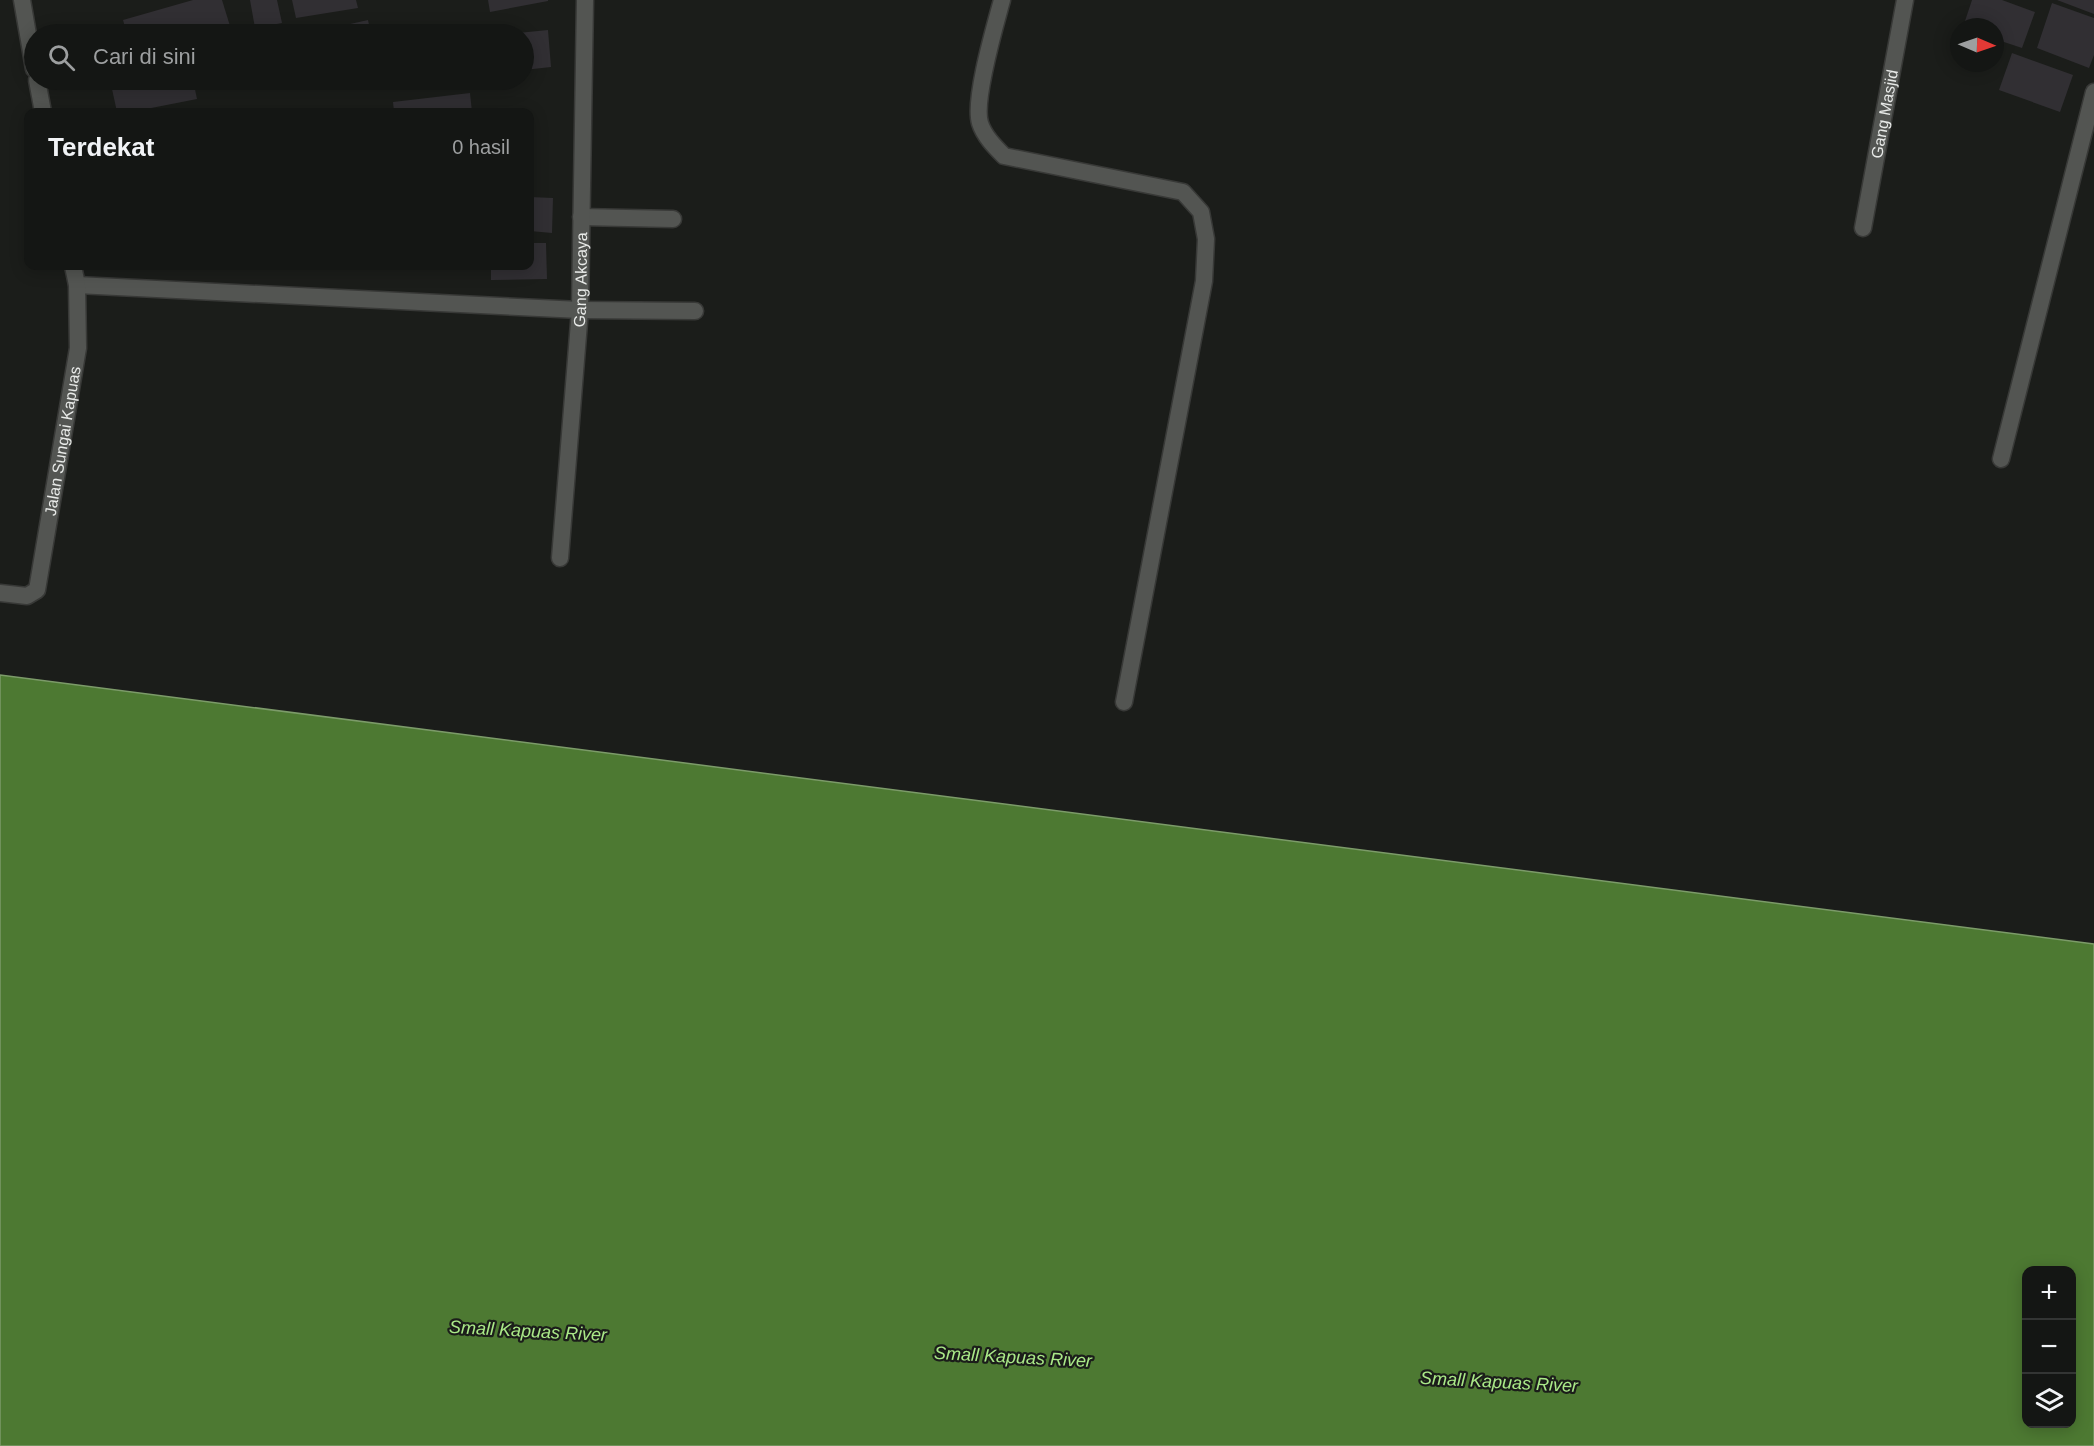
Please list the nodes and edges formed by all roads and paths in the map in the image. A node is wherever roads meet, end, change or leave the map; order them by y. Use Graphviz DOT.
graph roads {
  1 [pos="22,0"];
  2 [pos="585,0"];
  3 [pos="1002,0"];
  4 [pos="1905,0"];
  5 [pos="26,24"];
  6 [pos="39,90"];
  7 [pos="2094,92"];
  8 [pos="42,108"];
  9 [pos="581,217"];
  10 [pos="674,219"];
  11 [pos="1863,228"];
  12 [pos="74,270"];
  13 [pos="77,285"];
  14 [pos="580,310"];
  15 [pos="695,311"];
  16 [pos="2001,459"];
  17 [pos="560,558"];
  18 [pos="6,594"];
  19 [pos="1124,702"];
  1 -- 5 [label="street"];
  2 -- 9 [label="street, Gang Akcaya"];
  3 -- 19 [label="street"];
  4 -- 11 [label="street, Gang Masjid"];
  6 -- 8 [label="street"];
  7 -- 16 [label="street"];
  9 -- 10 [label="street"];
  9 -- 14 [label="street, Gang Akcaya"];
  12 -- 13 [label="street, Jalan Sungai Kapuas"];
  13 -- 14 [label="street"];
  13 -- 18 [label="street, Jalan Sungai Kapuas"];
  14 -- 15 [label="street"];
  14 -- 17 [label="street, Gang Akcaya"];
}
